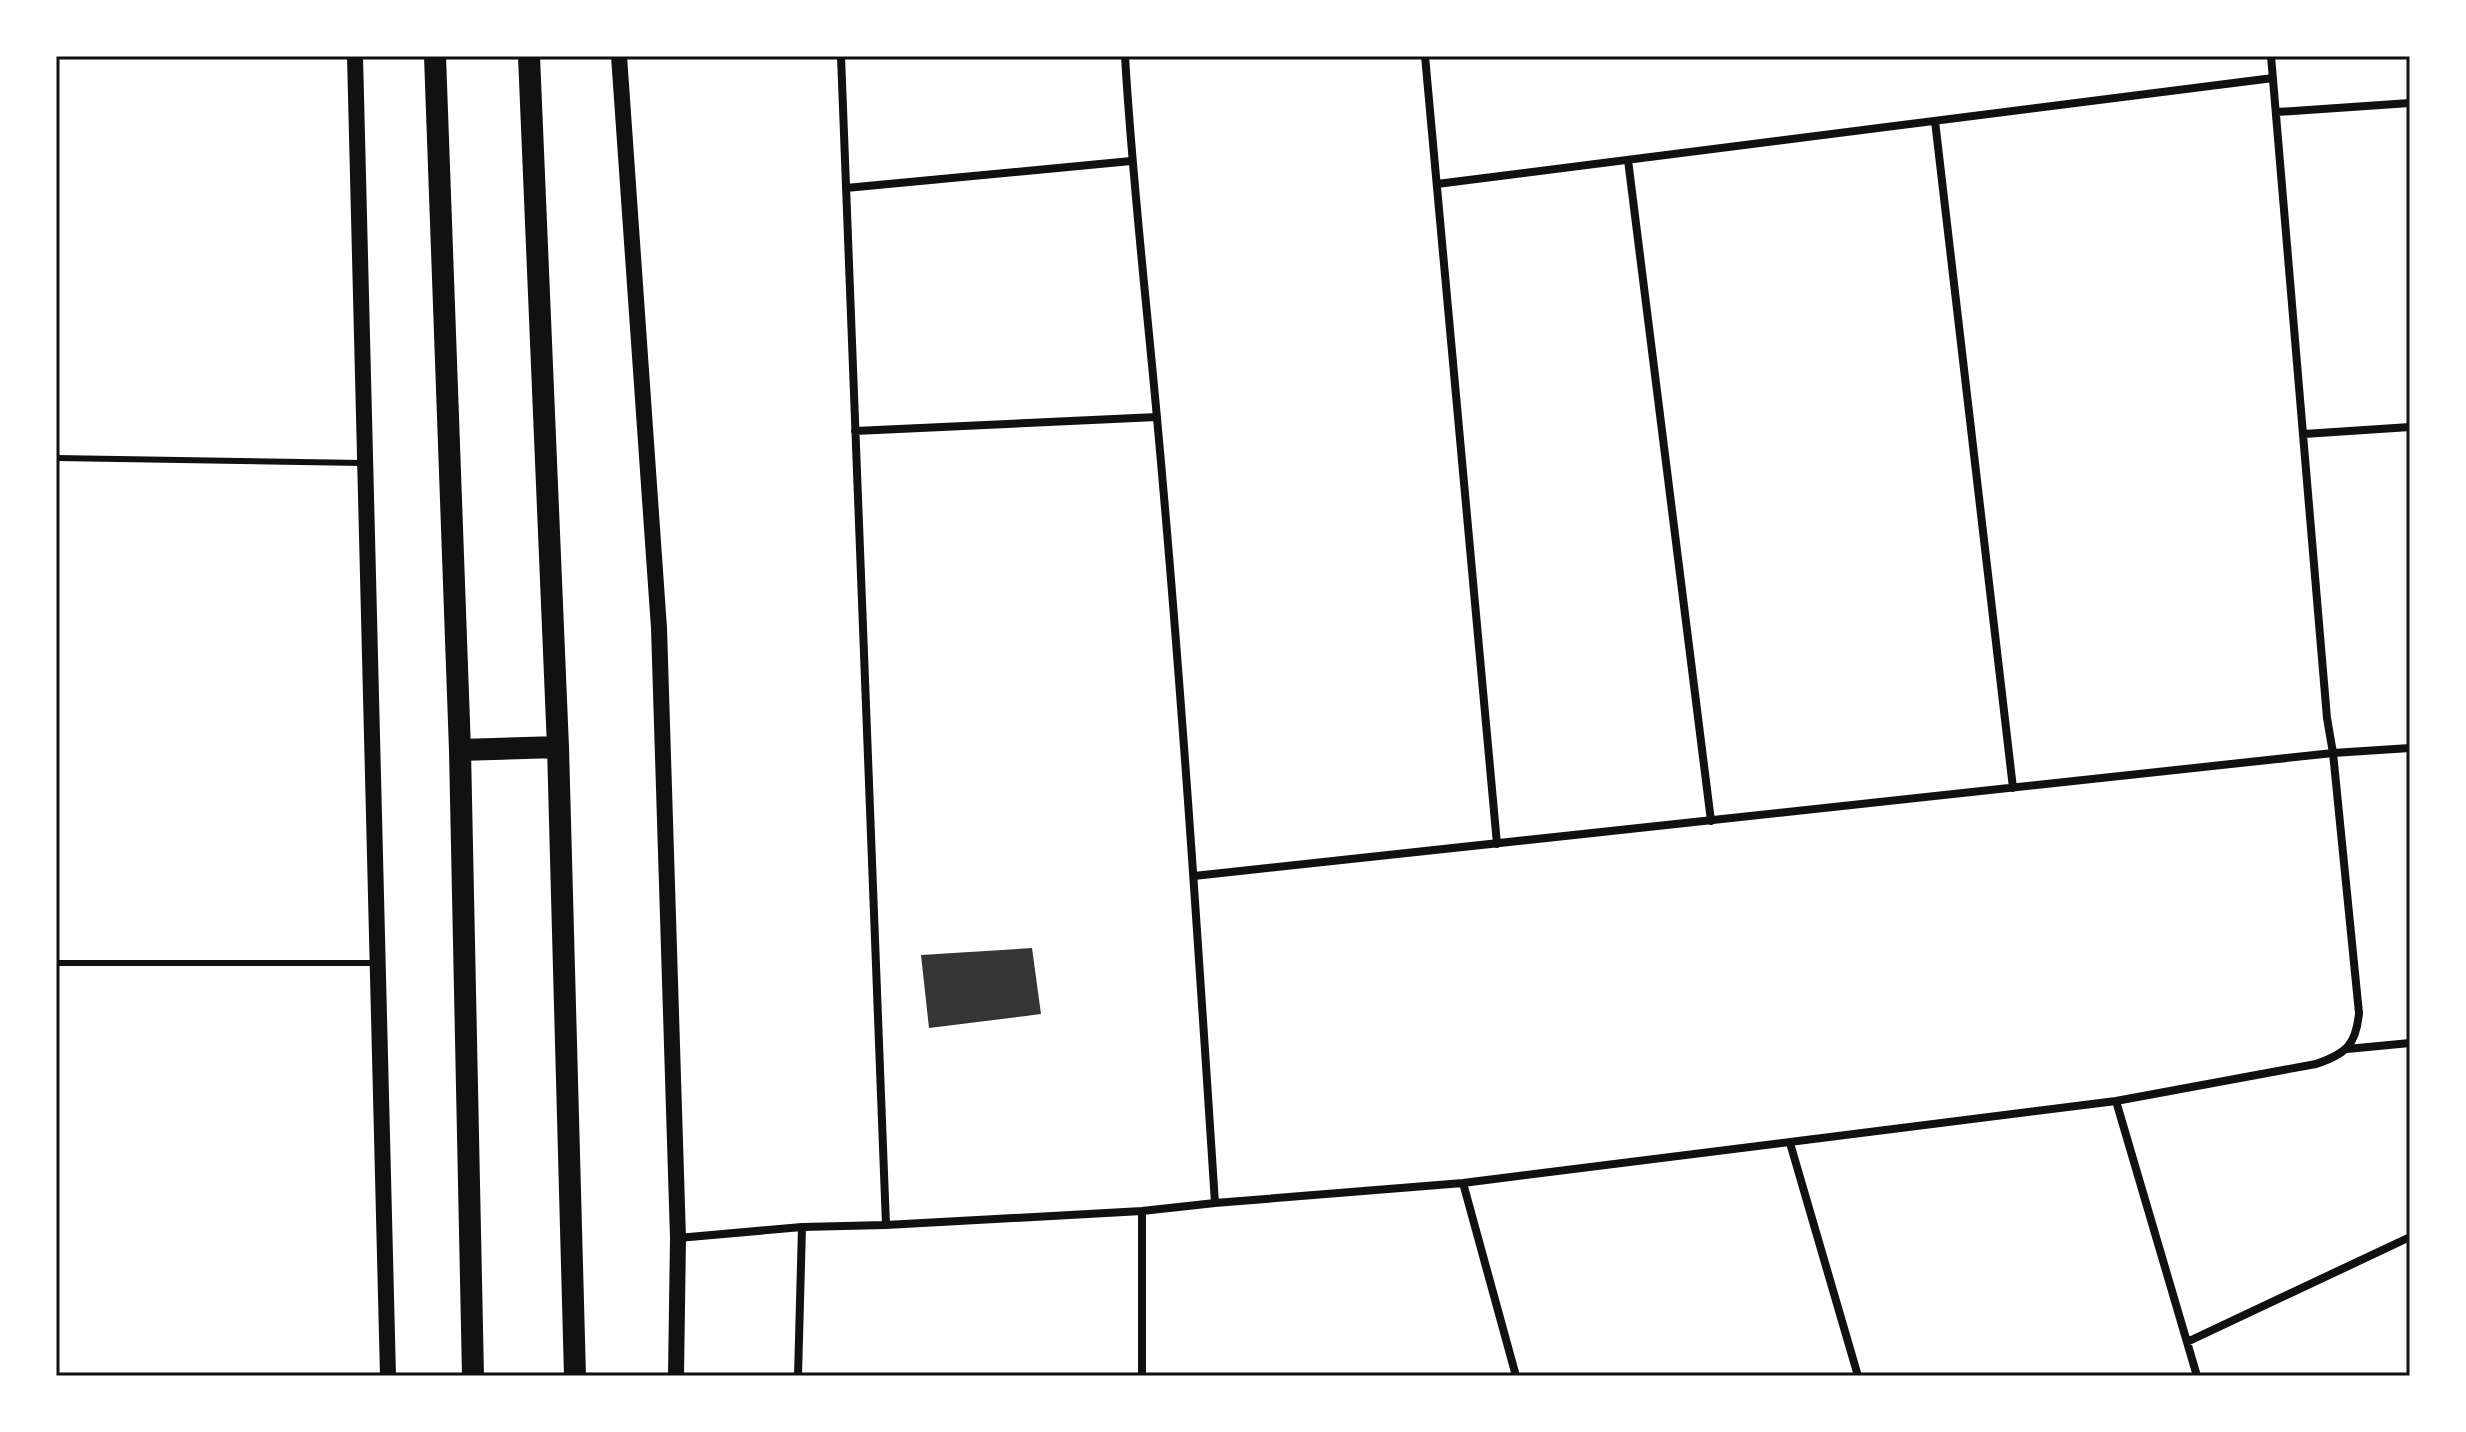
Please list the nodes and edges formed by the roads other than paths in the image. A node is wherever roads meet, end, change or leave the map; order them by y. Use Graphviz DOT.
graph roads {
  1 [pos="355,56"];
  2 [pos="435,56"];
  3 [pos="529,56"];
  4 [pos="619,56"];
  5 [pos="841,56"];
  6 [pos="1125,56"];
  7 [pos="1425,56"];
  8 [pos="2271,56"];
  9 [pos="2273,78"];
  10 [pos="2410,103"];
  11 [pos="2277,112"];
  12 [pos="1935,121"];
  13 [pos="1628,160"];
  14 [pos="1131,161"];
  15 [pos="1437,184"];
  16 [pos="846,188"];
  17 [pos="1157,417"];
  18 [pos="2410,427"];
  19 [pos="855,431"];
  20 [pos="2304,434"];
  21 [pos="56,458"];
  22 [pos="365,464"];
  23 [pos="558,747"];
  24 [pos="2410,748"];
  25 [pos="460,750"];
  26 [pos="2333,753"];
  27 [pos="2013,788"];
  28 [pos="1711,821"];
  29 [pos="1497,844"];
  30 [pos="1194,876"];
  31 [pos="56,963"];
  32 [pos="378,963"];
  33 [pos="2410,1043"];
  34 [pos="2347,1049"];
  35 [pos="2116,1101"];
  36 [pos="1790,1143"];
  37 [pos="1463,1183"];
  38 [pos="1215,1203"];
  39 [pos="1142,1211"];
  40 [pos="886,1225"];
  41 [pos="802,1227"];
  42 [pos="2410,1237"];
  43 [pos="678,1238"];
  44 [pos="2187,1342"];
  45 [pos="388,1376"];
  46 [pos="473,1376"];
  47 [pos="575,1376"];
  48 [pos="676,1376"];
  49 [pos="798,1376"];
  50 [pos="1142,1376"];
  51 [pos="1516,1376"];
  52 [pos="1858,1376"];
  53 [pos="2197,1376"];
  1 -- 22 [label="main road"];
  2 -- 25 [label="highway"];
  3 -- 23 [label="highway"];
  4 -- 43 [label="main road"];
  5 -- 16 [label="street"];
  6 -- 14 [label="street"];
  7 -- 15 [label="street"];
  8 -- 9 [label="street"];
  9 -- 11 [label="street"];
  9 -- 12 [label="street"];
  10 -- 11 [label="street"];
  11 -- 20 [label="street"];
  12 -- 13 [label="street"];
  12 -- 27 [label="street"];
  13 -- 15 [label="street"];
  13 -- 28 [label="street"];
  14 -- 16 [label="street"];
  14 -- 17 [label="street"];
  15 -- 29 [label="street"];
  16 -- 19 [label="street"];
  17 -- 19 [label="street"];
  17 -- 30 [label="street"];
  18 -- 20 [label="street"];
  19 -- 40 [label="street"];
  20 -- 26 [label="street"];
  21 -- 22 [label="lane"];
  22 -- 32 [label="main road"];
  23 -- 25 [label="highway"];
  23 -- 47 [label="highway"];
  24 -- 26 [label="street"];
  25 -- 46 [label="highway"];
  26 -- 27 [label="street"];
  26 -- 34 [label="street"];
  27 -- 28 [label="street"];
  28 -- 29 [label="street"];
  29 -- 30 [label="street"];
  30 -- 38 [label="street"];
  31 -- 32 [label="lane"];
  32 -- 45 [label="main road"];
  33 -- 34 [label="street"];
  34 -- 35 [label="street"];
  35 -- 36 [label="street"];
  35 -- 44 [label="street"];
  36 -- 37 [label="street"];
  36 -- 52 [label="street"];
  37 -- 38 [label="street"];
  37 -- 51 [label="street"];
  38 -- 39 [label="street"];
  39 -- 40 [label="street"];
  39 -- 50 [label="street"];
  40 -- 41 [label="street"];
  41 -- 43 [label="street"];
  41 -- 49 [label="street"];
  42 -- 44 [label="street"];
  43 -- 48 [label="main road"];
  44 -- 53 [label="street"];
}
